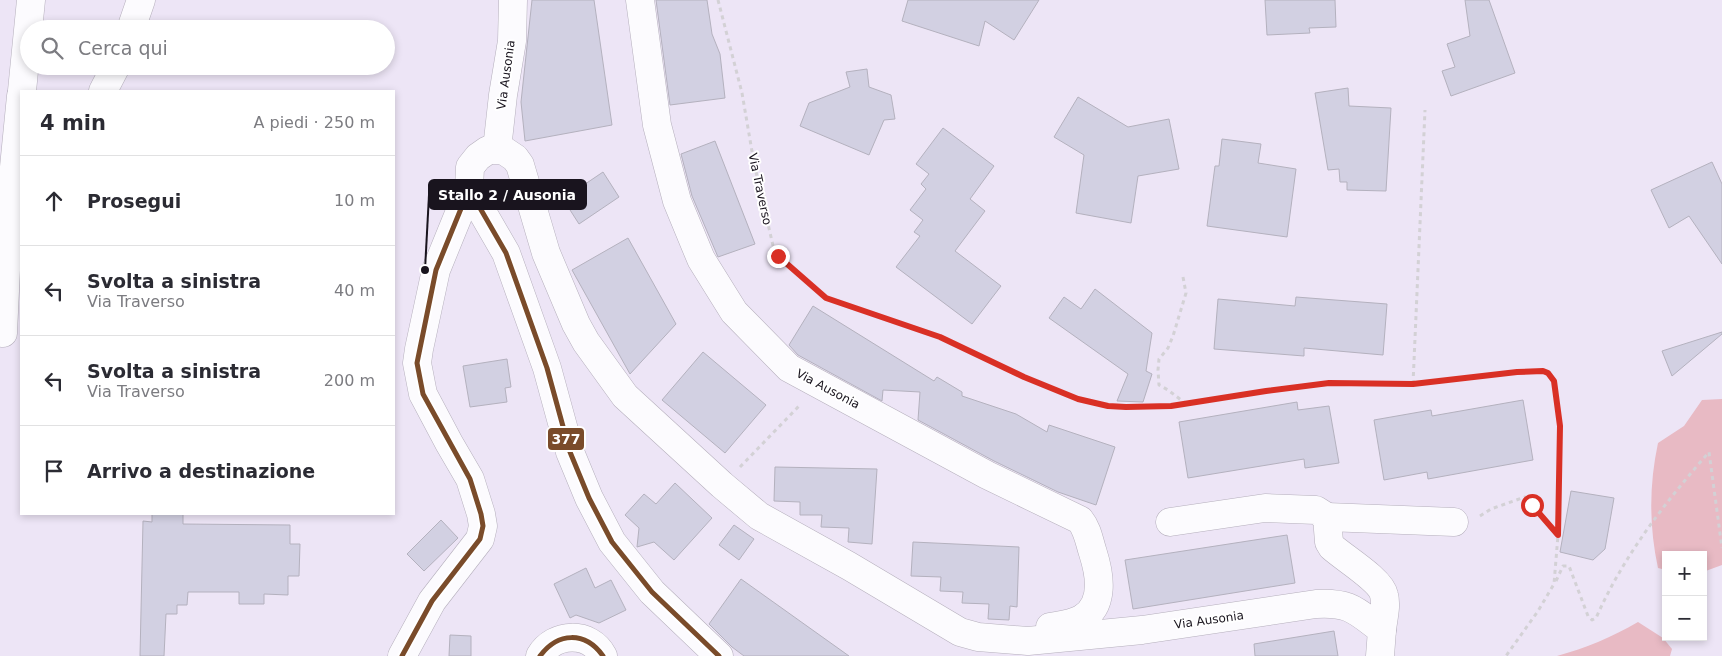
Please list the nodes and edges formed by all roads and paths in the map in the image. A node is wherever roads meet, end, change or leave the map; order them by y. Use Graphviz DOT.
graph roads {
  1 [pos="31,0"];
  2 [pos="142,0"];
  3 [pos="513,0"];
  4 [pos="640,0"];
  5 [pos="718,0"];
  6 [pos="29,20"];
  7 [pos="135,20"];
  8 [pos="24,75"];
  9 [pos="111,75"];
  10 [pos="22,90"];
  11 [pos="104,90"];
  12 [pos="1425,110"];
  13 [pos="20,116"];
  14 [pos="497,149"];
  15 [pos="469,189"];
  16 [pos="15,219"];
  17 [pos="1183,277"];
  18 [pos="3,333"];
  19 [pos="789,368"];
  20 [pos="1413,384"];
  21 [pos="1186,404"];
  22 [pos="722,486"];
  23 [pos="1326,517"];
  24 [pos="1170,522"];
  25 [pos="1454,522"];
  26 [pos="1558,535"];
  27 [pos="1722,548"];
  28 [pos="1554,584"];
  29 [pos="1381,643"];
  30 [pos="1023,649"];
  31 [pos="402,656"];
  32 [pos="540,656"];
  33 [pos="603,656"];
  34 [pos="719,656"];
  35 [pos="1506,656"];
  1 -- 6 [label="street"];
  2 -- 7 [label="street"];
  3 -- 14 [label="street, Via Ausonia"];
  4 -- 19 [label="street, Via Ausonia"];
  5 -- 21 [label="path, Via Traverso"];
  8 -- 10 [label="street"];
  9 -- 11 [label="street"];
  12 -- 20 [label="path"];
  13 -- 16 [label="street"];
  14 -- 15 [label="street"];
  14 -- 22 [label="street, Via Ausonia"];
  15 -- 31 [label="street"];
  15 -- 34 [label="street"];
  16 -- 18 [label="street"];
  17 -- 21 [label="path"];
  19 -- 22 [label="path"];
  19 -- 30 [label="street, Via Ausonia"];
  20 -- 21 [label="path, Via Traverso"];
  20 -- 26 [label="path, Via Traverso"];
  22 -- 30 [label="street, Via Ausonia"];
  23 -- 24 [label="street"];
  23 -- 25 [label="street"];
  23 -- 29 [label="street, Via Ausonia"];
  25 -- 26 [label="path"];
  26 -- 28 [label="path, Via Traverso"];
  27 -- 28 [label="path"];
  28 -- 35 [label="path, Via Traverso"];
  29 -- 30 [label="street, Via Ausonia"];
  32 -- 33 [label="street"];
}
